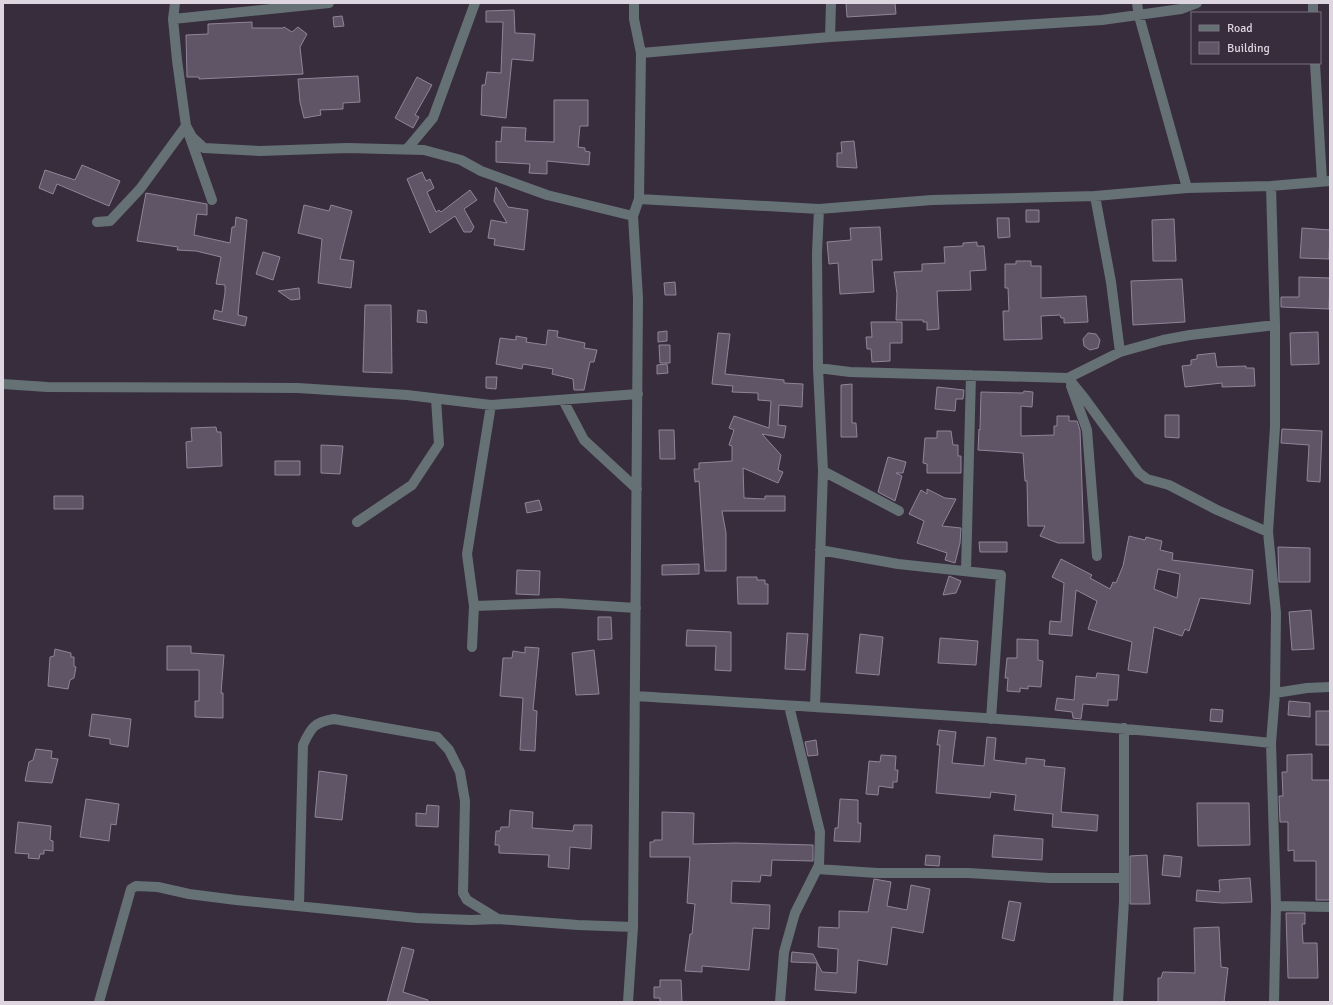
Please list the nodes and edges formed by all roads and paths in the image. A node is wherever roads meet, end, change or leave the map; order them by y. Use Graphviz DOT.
graph roads {
  1 [pos="175,3"];
  2 [pos="329,3"];
  3 [pos="475,3"];
  4 [pos="634,3"];
  5 [pos="831,3"];
  6 [pos="1137,3"];
  7 [pos="1197,3"];
  8 [pos="1139,16"];
  9 [pos="173,19"];
  10 [pos="830,37"];
  11 [pos="641,53"];
  12 [pos="1315,64"];
  13 [pos="186,126"];
  14 [pos="408,149"];
  15 [pos="1326,182"];
  16 [pos="1271,186"];
  17 [pos="1187,188"];
  18 [pos="1095,196"];
  19 [pos="639,199"];
  20 [pos="212,200"];
  21 [pos="819,209"];
  22 [pos="633,216"];
  23 [pos="97,222"];
  24 [pos="1275,325"];
  25 [pos="1120,352"];
  26 [pos="818,368"];
  27 [pos="971,375"];
  28 [pos="1068,378"];
  29 [pos="3,384"];
  30 [pos="638,394"];
  31 [pos="436,399"];
  32 [pos="563,400"];
  33 [pos="491,405"];
  34 [pos="823,471"];
  35 [pos="637,489"];
  36 [pos="899,511"];
  37 [pos="357,522"];
  38 [pos="1268,532"];
  39 [pos="820,550"];
  40 [pos="1097,556"];
  41 [pos="966,571"];
  42 [pos="474,606"];
  43 [pos="636,608"];
  44 [pos="472,647"];
  45 [pos="1330,687"];
  46 [pos="1275,693"];
  47 [pos="635,696"];
  48 [pos="789,706"];
  49 [pos="815,707"];
  50 [pos="992,719"];
  51 [pos="1124,728"];
  52 [pos="1271,743"];
  53 [pos="817,869"];
  54 [pos="1124,878"];
  55 [pos="299,906"];
  56 [pos="1276,906"];
  57 [pos="1330,907"];
  58 [pos="498,919"];
  59 [pos="633,927"];
  60 [pos="99,1002"];
  61 [pos="628,1002"];
  62 [pos="780,1002"];
  63 [pos="1118,1002"];
  64 [pos="1274,1002"];
  1 -- 9 [label="street"];
  2 -- 9 [label="street"];
  3 -- 14 [label="street"];
  4 -- 11 [label="street"];
  5 -- 10 [label="street"];
  6 -- 8 [label="street"];
  7 -- 8 [label="street"];
  8 -- 10 [label="street"];
  8 -- 17 [label="street"];
  9 -- 13 [label="street"];
  10 -- 11 [label="street"];
  11 -- 19 [label="street"];
  12 -- 15 [label="street"];
  13 -- 14 [label="street"];
  13 -- 20 [label="street"];
  13 -- 23 [label="street"];
  14 -- 22 [label="street"];
  15 -- 16 [label="street"];
  16 -- 17 [label="street"];
  16 -- 24 [label="street"];
  17 -- 18 [label="street"];
  18 -- 21 [label="street"];
  18 -- 25 [label="street"];
  19 -- 21 [label="street"];
  19 -- 22 [label="street"];
  21 -- 26 [label="street"];
  22 -- 30 [label="street"];
  24 -- 25 [label="street"];
  24 -- 38 [label="street"];
  25 -- 28 [label="street"];
  26 -- 27 [label="street"];
  26 -- 34 [label="street"];
  27 -- 28 [label="street"];
  27 -- 41 [label="street"];
  28 -- 38 [label="street"];
  28 -- 40 [label="street"];
  29 -- 31 [label="street"];
  30 -- 32 [label="street"];
  30 -- 35 [label="street"];
  31 -- 33 [label="street"];
  31 -- 37 [label="street"];
  32 -- 33 [label="street"];
  32 -- 35 [label="street"];
  33 -- 42 [label="street"];
  34 -- 36 [label="street"];
  34 -- 39 [label="street"];
  35 -- 43 [label="street"];
  38 -- 46 [label="street"];
  39 -- 41 [label="street"];
  39 -- 49 [label="street"];
  41 -- 50 [label="street"];
  42 -- 43 [label="street"];
  42 -- 44 [label="street"];
  43 -- 47 [label="street"];
  45 -- 46 [label="street"];
  46 -- 52 [label="street"];
  47 -- 48 [label="street"];
  47 -- 59 [label="street"];
  48 -- 49 [label="street"];
  48 -- 53 [label="street"];
  49 -- 50 [label="street"];
  50 -- 51 [label="street"];
  51 -- 52 [label="street"];
  51 -- 54 [label="street"];
  52 -- 56 [label="street"];
  53 -- 54 [label="street"];
  53 -- 62 [label="street"];
  54 -- 63 [label="street"];
  55 -- 58 [label="street"];
  55 -- 58 [label="street"];
  55 -- 60 [label="street"];
  56 -- 57 [label="street"];
  56 -- 64 [label="street"];
  58 -- 59 [label="street"];
  59 -- 61 [label="street"];
}
